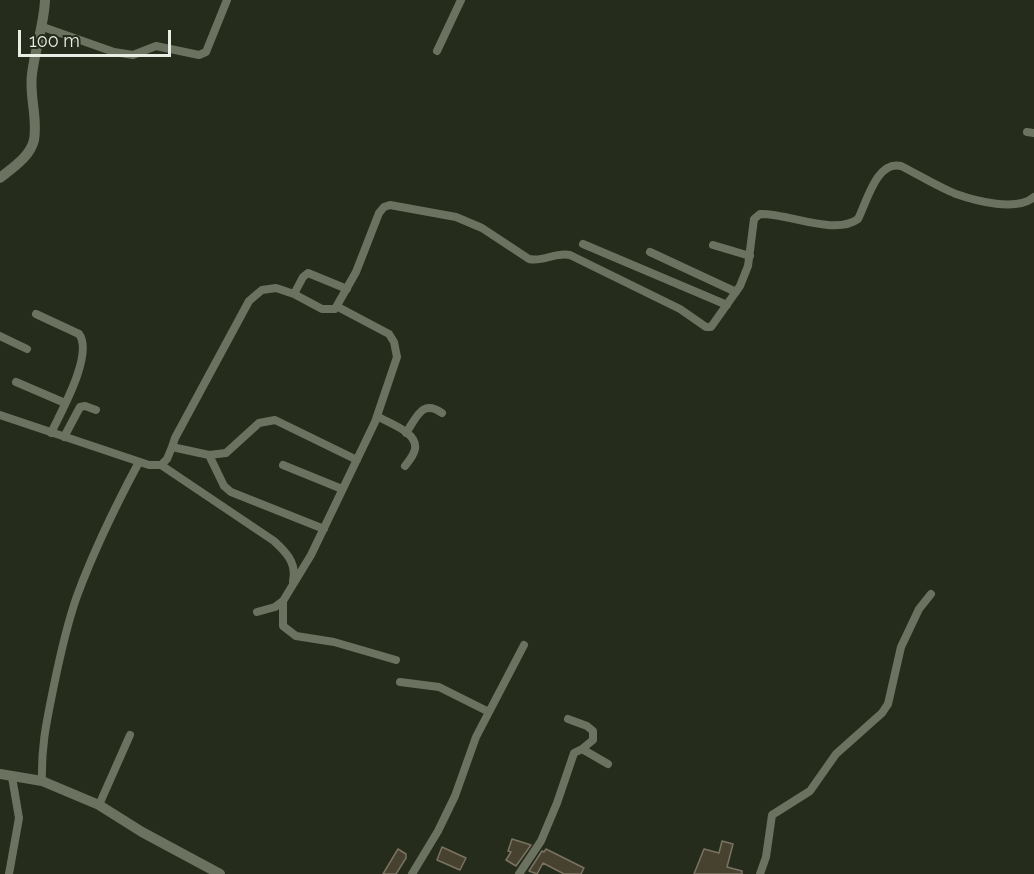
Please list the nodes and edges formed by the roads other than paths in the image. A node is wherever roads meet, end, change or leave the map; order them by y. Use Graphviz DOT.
graph roads {
  1 [pos="45,0"];
  2 [pos="227,0"];
  3 [pos="461,0"];
  4 [pos="43,27"];
  5 [pos="437,51"];
  6 [pos="0,178"];
  7 [pos="1034,197"];
  8 [pos="583,244"];
  9 [pos="713,245"];
  10 [pos="650,252"];
  11 [pos="750,256"];
  12 [pos="347,289"];
  13 [pos="736,292"];
  14 [pos="294,294"];
  15 [pos="727,305"];
  16 [pos="338,307"];
  17 [pos="36,314"];
  18 [pos="0,336"];
  19 [pos="27,349"];
  20 [pos="16,382"];
  21 [pos="65,403"];
  22 [pos="96,410"];
  23 [pos="442,413"];
  24 [pos="0,416"];
  25 [pos="376,416"];
  26 [pos="51,433"];
  27 [pos="406,433"];
  28 [pos="64,437"];
  29 [pos="172,447"];
  30 [pos="209,455"];
  31 [pos="357,460"];
  32 [pos="139,462"];
  33 [pos="161,465"];
  34 [pos="283,465"];
  35 [pos="405,466"];
  36 [pos="342,489"];
  37 [pos="324,529"];
  38 [pos="292,584"];
  39 [pos="931,594"];
  40 [pos="283,601"];
  41 [pos="257,612"];
  42 [pos="524,645"];
  43 [pos="396,660"];
  44 [pos="400,682"];
  45 [pos="489,712"];
  46 [pos="568,719"];
  47 [pos="130,735"];
  48 [pos="582,749"];
  49 [pos="608,764"];
  50 [pos="0,774"];
  51 [pos="12,777"];
  52 [pos="42,781"];
  53 [pos="99,805"];
  54 [pos="9,874"];
  55 [pos="220,874"];
  56 [pos="412,874"];
  57 [pos="519,874"];
  58 [pos="760,874"];
  1 -- 4 [label="street"];
  2 -- 4 [label="street"];
  3 -- 5 [label="street"];
  4 -- 6 [label="street"];
  7 -- 11 [label="street"];
  8 -- 15 [label="street"];
  9 -- 11 [label="street"];
  10 -- 13 [label="street"];
  11 -- 13 [label="street"];
  12 -- 14 [label="street"];
  12 -- 15 [label="street"];
  12 -- 16 [label="street"];
  13 -- 15 [label="street"];
  14 -- 16 [label="street"];
  14 -- 29 [label="street"];
  16 -- 25 [label="street"];
  17 -- 21 [label="street"];
  18 -- 19 [label="street"];
  20 -- 21 [label="street"];
  21 -- 26 [label="street"];
  22 -- 28 [label="street"];
  23 -- 27 [label="street"];
  24 -- 26 [label="street"];
  25 -- 27 [label="street"];
  25 -- 31 [label="street"];
  26 -- 28 [label="street"];
  27 -- 35 [label="street"];
  28 -- 32 [label="street"];
  29 -- 30 [label="street"];
  29 -- 33 [label="street"];
  30 -- 31 [label="street"];
  30 -- 37 [label="street"];
  31 -- 36 [label="street"];
  32 -- 33 [label="street"];
  32 -- 52 [label="street"];
  33 -- 38 [label="street"];
  34 -- 36 [label="street"];
  36 -- 37 [label="street"];
  37 -- 38 [label="street"];
  38 -- 40 [label="street"];
  39 -- 58 [label="street"];
  40 -- 41 [label="street"];
  40 -- 43 [label="street"];
  42 -- 45 [label="street"];
  44 -- 45 [label="street"];
  45 -- 56 [label="street"];
  46 -- 48 [label="street"];
  47 -- 53 [label="street"];
  48 -- 49 [label="street"];
  48 -- 57 [label="street"];
  50 -- 51 [label="street"];
  51 -- 52 [label="street"];
  51 -- 54 [label="street"];
  52 -- 53 [label="street"];
  53 -- 55 [label="street"];
}
